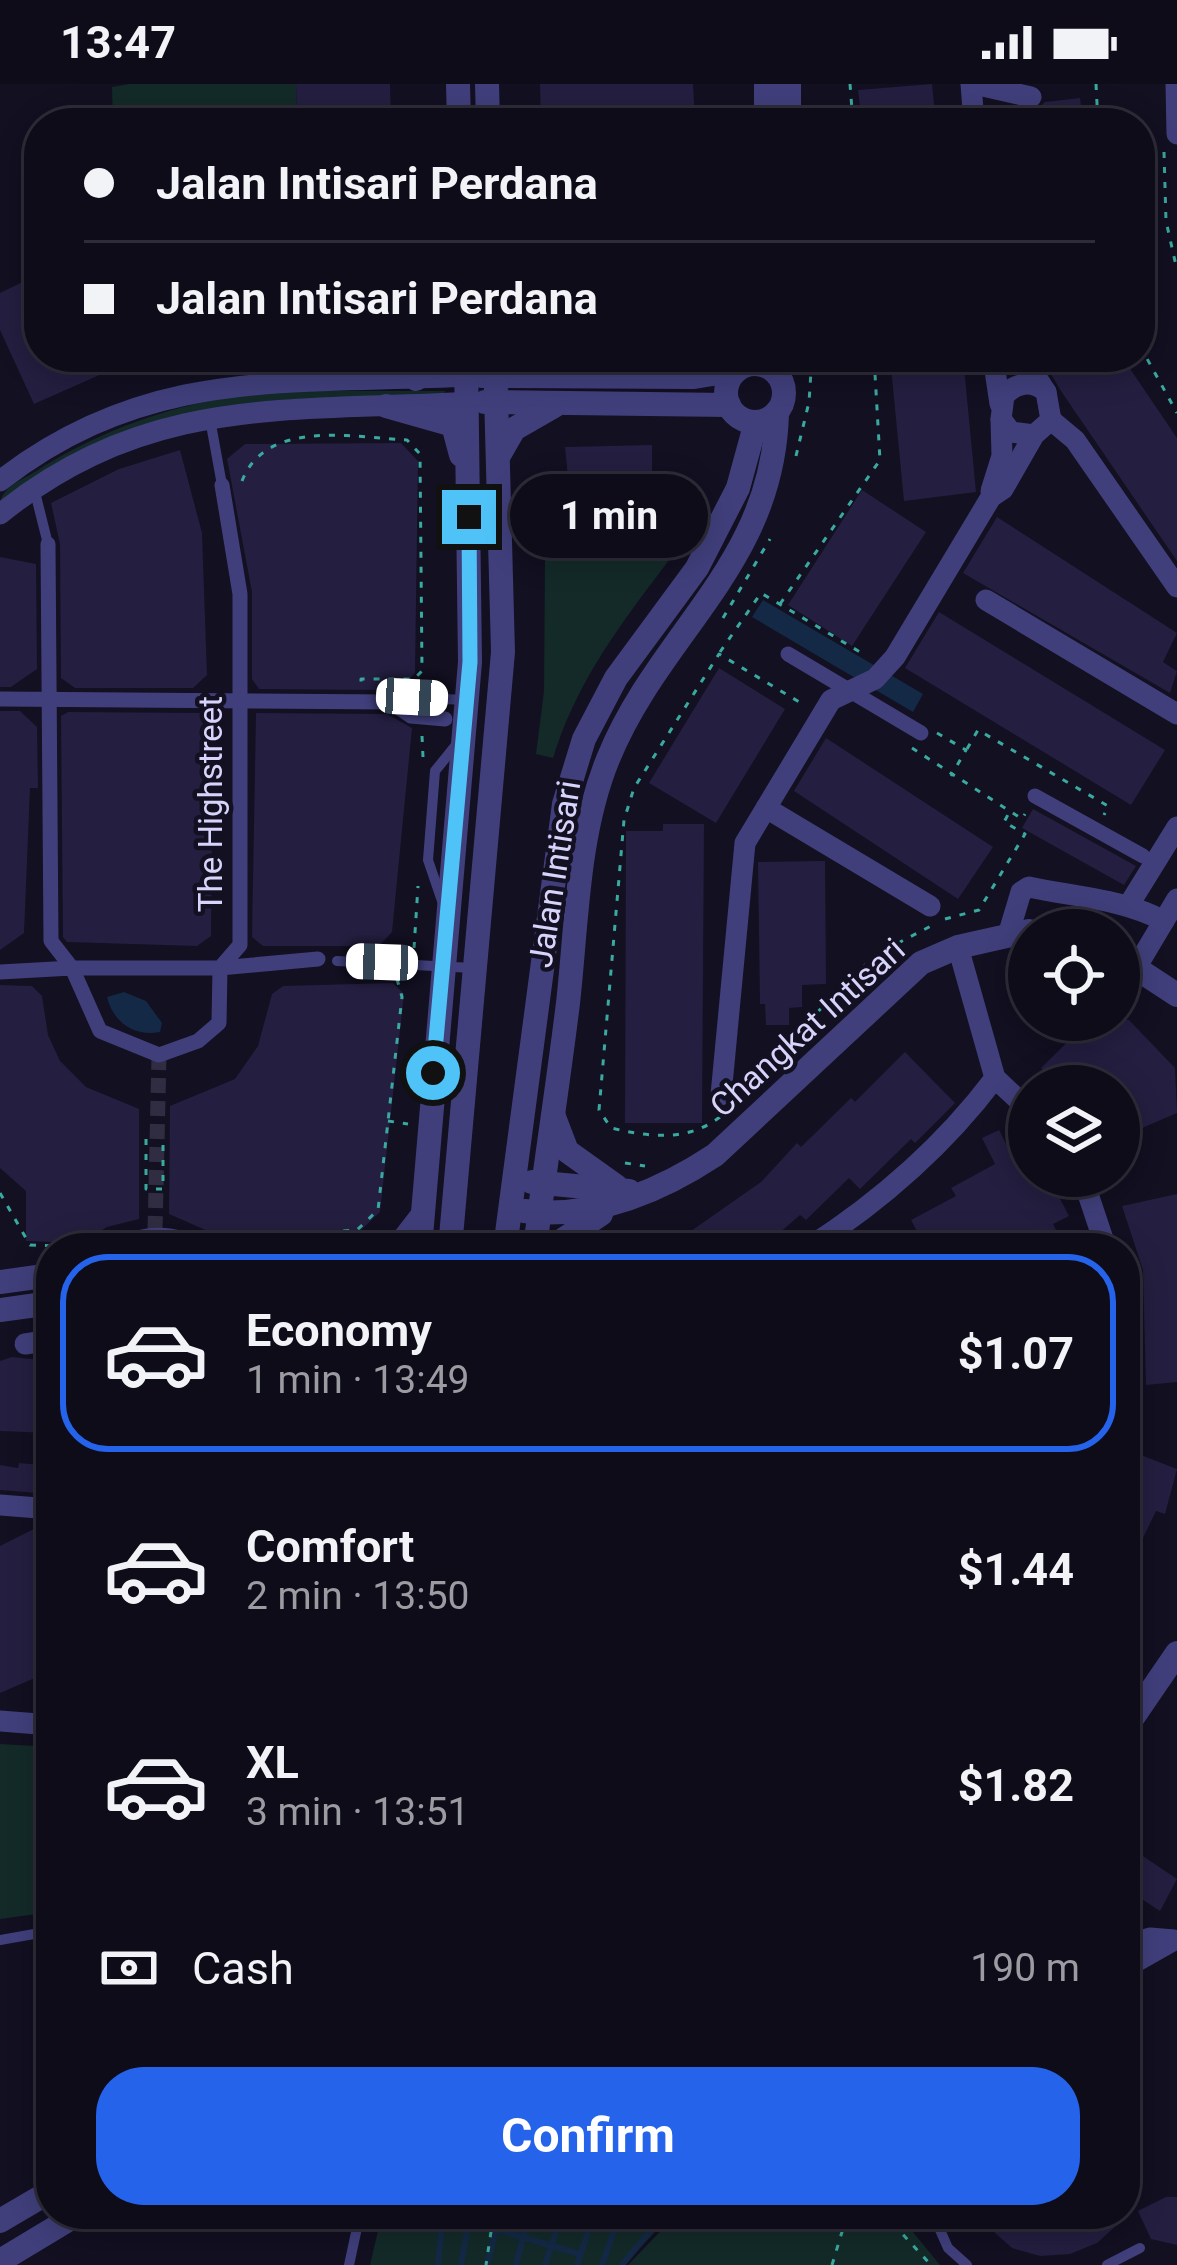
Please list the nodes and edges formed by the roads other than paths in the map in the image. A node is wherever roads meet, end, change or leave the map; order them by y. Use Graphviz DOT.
graph roads {
  1 [pos="973,84"];
  2 [pos="1176,84"];
  3 [pos="1031,97"];
  4 [pos="1170,143"];
  5 [pos="305,372"];
  6 [pos="425,372"];
  7 [pos="542,372"];
  8 [pos="723,372"];
  9 [pos="752,372"];
  10 [pos="769,372"];
  11 [pos="995,372"];
  12 [pos="1033,372"];
  13 [pos="556,376"];
  14 [pos="496,378"];
  15 [pos="416,379"];
  16 [pos="468,379"];
  17 [pos="295,382"];
  18 [pos="1046,392"];
  19 [pos="568,401"];
  20 [pos="386,406"];
  21 [pos="729,406"];
  22 [pos="1001,411"];
  23 [pos="209,416"];
  24 [pos="766,417"];
  25 [pos="1042,428"];
  26 [pos="499,457"];
  27 [pos="0,482"];
  28 [pos="222,485"];
  29 [pos="34,487"];
  30 [pos="991,497"];
  31 [pos="0,514"];
  32 [pos="469,517"];
  33 [pos="48,544"];
  34 [pos="1177,587"];
  35 [pos="986,600"];
  36 [pos="788,653"];
  37 [pos="851,692"];
  38 [pos="241,698"];
  39 [pos="369,698"];
  40 [pos="0,699"];
  41 [pos="47,700"];
  42 [pos="466,700"];
  43 [pos="1177,714"];
  44 [pos="454,727"];
  45 [pos="921,733"];
  46 [pos="1035,796"];
  47 [pos="766,808"];
  48 [pos="1177,827"];
  49 [pos="1160,858"];
  50 [pos="1177,898"];
  51 [pos="1130,903"];
  52 [pos="930,906"];
  53 [pos="1022,909"];
  54 [pos="1164,921"];
  55 [pos="1008,931"];
  56 [pos="958,947"];
  57 [pos="1140,948"];
  58 [pos="318,959"];
  59 [pos="337,961"];
  60 [pos="441,964"];
  61 [pos="72,968"];
  62 [pos="220,968"];
  63 [pos="473,968"];
  64 [pos="1140,969"];
  65 [pos="0,972"];
  66 [pos="1177,995"];
  67 [pos="995,1078"];
  68 [pos="1008,1090"];
  69 [pos="721,1095"];
  70 [pos="552,1109"];
  71 [pos="513,1180"];
  72 [pos="543,1183"];
  73 [pos="630,1194"];
  74 [pos="1089,1197"];
  75 [pos="510,1210"];
  76 [pos="539,1213"];
  77 [pos="423,1215"];
  78 [pos="409,1233"];
  79 [pos="421,1233"];
  80 [pos="451,1233"];
  81 [pos="507,1233"];
  82 [pos="537,1233"];
  83 [pos="570,1233"];
  84 [pos="831,1233"];
  85 [pos="1101,1233"];
  86 [pos="36,1277"];
  87 [pos="0,1281"];
  88 [pos="36,1305"];
  89 [pos="2,1310"];
  90 [pos="36,1342"];
  91 [pos="26,1344"];
  92 [pos="0,1505"];
  93 [pos="36,1508"];
  94 [pos="1177,1653"];
  95 [pos="1140,1707"];
  96 [pos="0,1721"];
  97 [pos="36,1724"];
  98 [pos="36,1934"];
  99 [pos="0,1940"];
  100 [pos="1176,1940"];
  101 [pos="1140,1954"];
  102 [pos="36,2200"];
  103 [pos="0,2221"];
  104 [pos="53,2229"];
  105 [pos="356,2229"];
  106 [pos="940,2229"];
  107 [pos="1140,2248"];
  108 [pos="0,2261"];
  109 [pos="349,2265"];
  110 [pos="967,2265"];
  111 [pos="1107,2265"];
  1 -- 3 [label="street"];
  2 -- 4 [label="street"];
  5 -- 17 [label="lane"];
  6 -- 15 [label="street"];
  7 -- 13 [label="street"];
  8 -- 13 [label="street"];
  9 -- 21 [label="street"];
  10 -- 24 [label="street"];
  11 -- 22 [label="street"];
  12 -- 18 [label="street"];
  13 -- 14 [label="street"];
  14 -- 16 [label="street"];
  14 -- 19 [label="street"];
  14 -- 26 [label="street"];
  15 -- 16 [label="street"];
  15 -- 17 [label="street"];
  16 -- 20 [label="street"];
  16 -- 32 [label="street"];
  17 -- 27 [label="street"];
  18 -- 22 [label="street"];
  18 -- 25 [label="street"];
  19 -- 21 [label="street"];
  19 -- 26 [label="street"];
  20 -- 23 [label="street"];
  20 -- 32 [label="street"];
  21 -- 24 [label="street"];
  22 -- 25 [label="street"];
  22 -- 30 [label="street"];
  23 -- 28 [label="lane"];
  23 -- 29 [label="street"];
  24 -- 70 [label="street, Jalan Intisari"];
  24 -- 71 [label="street, Jalan Intisari"];
  25 -- 30 [label="street"];
  25 -- 34 [label="street"];
  26 -- 63 [label="street"];
  28 -- 38 [label="street, The Highstreet"];
  29 -- 31 [label="street"];
  29 -- 33 [label="lane"];
  30 -- 37 [label="street"];
  32 -- 42 [label="street"];
  33 -- 41 [label="street"];
  35 -- 43 [label="street"];
  36 -- 37 [label="street"];
  37 -- 45 [label="street"];
  37 -- 47 [label="street"];
  38 -- 39 [label="street"];
  38 -- 41 [label="street"];
  38 -- 62 [label="street, The Highstreet"];
  39 -- 42 [label="lane"];
  39 -- 44 [label="street"];
  40 -- 41 [label="street"];
  41 -- 61 [label="street"];
  42 -- 44 [label="street"];
  44 -- 60 [label="street"];
  46 -- 49 [label="street"];
  47 -- 52 [label="street"];
  47 -- 69 [label="street"];
  48 -- 49 [label="street"];
  49 -- 51 [label="street"];
  50 -- 54 [label="street"];
  51 -- 53 [label="street"];
  51 -- 54 [label="street"];
  54 -- 57 [label="street"];
  55 -- 56 [label="street, Changkat Intisari"];
  56 -- 67 [label="street"];
  56 -- 73 [label="street, Changkat Intisari"];
  58 -- 62 [label="street"];
  59 -- 60 [label="lane"];
  60 -- 63 [label="lane"];
  60 -- 77 [label="street"];
  61 -- 62 [label="street"];
  61 -- 62 [label="street, The Highstreet"];
  61 -- 65 [label="street"];
  63 -- 80 [label="street"];
  64 -- 66 [label="street"];
  67 -- 68 [label="street"];
  67 -- 84 [label="street"];
  70 -- 72 [label="street, Jalan Intisari"];
  70 -- 73 [label="street"];
  71 -- 72 [label="street"];
  71 -- 75 [label="street, Jalan Intisari"];
  72 -- 73 [label="street"];
  72 -- 76 [label="street, Jalan Intisari"];
  73 -- 76 [label="street, Changkat Intisari"];
  73 -- 83 [label="street"];
  74 -- 85 [label="street"];
  75 -- 76 [label="street, Changkat Intisari"];
  75 -- 81 [label="street, Jalan Intisari"];
  76 -- 82 [label="street, Jalan Intisari"];
  77 -- 78 [label="street"];
  77 -- 79 [label="street"];
  86 -- 87 [label="street"];
  87 -- 89 [label="street"];
  88 -- 89 [label="street"];
  90 -- 91 [label="street"];
  92 -- 93 [label="street"];
  94 -- 95 [label="street"];
  96 -- 97 [label="street"];
  98 -- 99 [label="lane"];
  100 -- 101 [label="street"];
  102 -- 103 [label="street"];
  104 -- 108 [label="street"];
  105 -- 109 [label="lane"];
  106 -- 110 [label="lane"];
  107 -- 111 [label="lane"];
}
